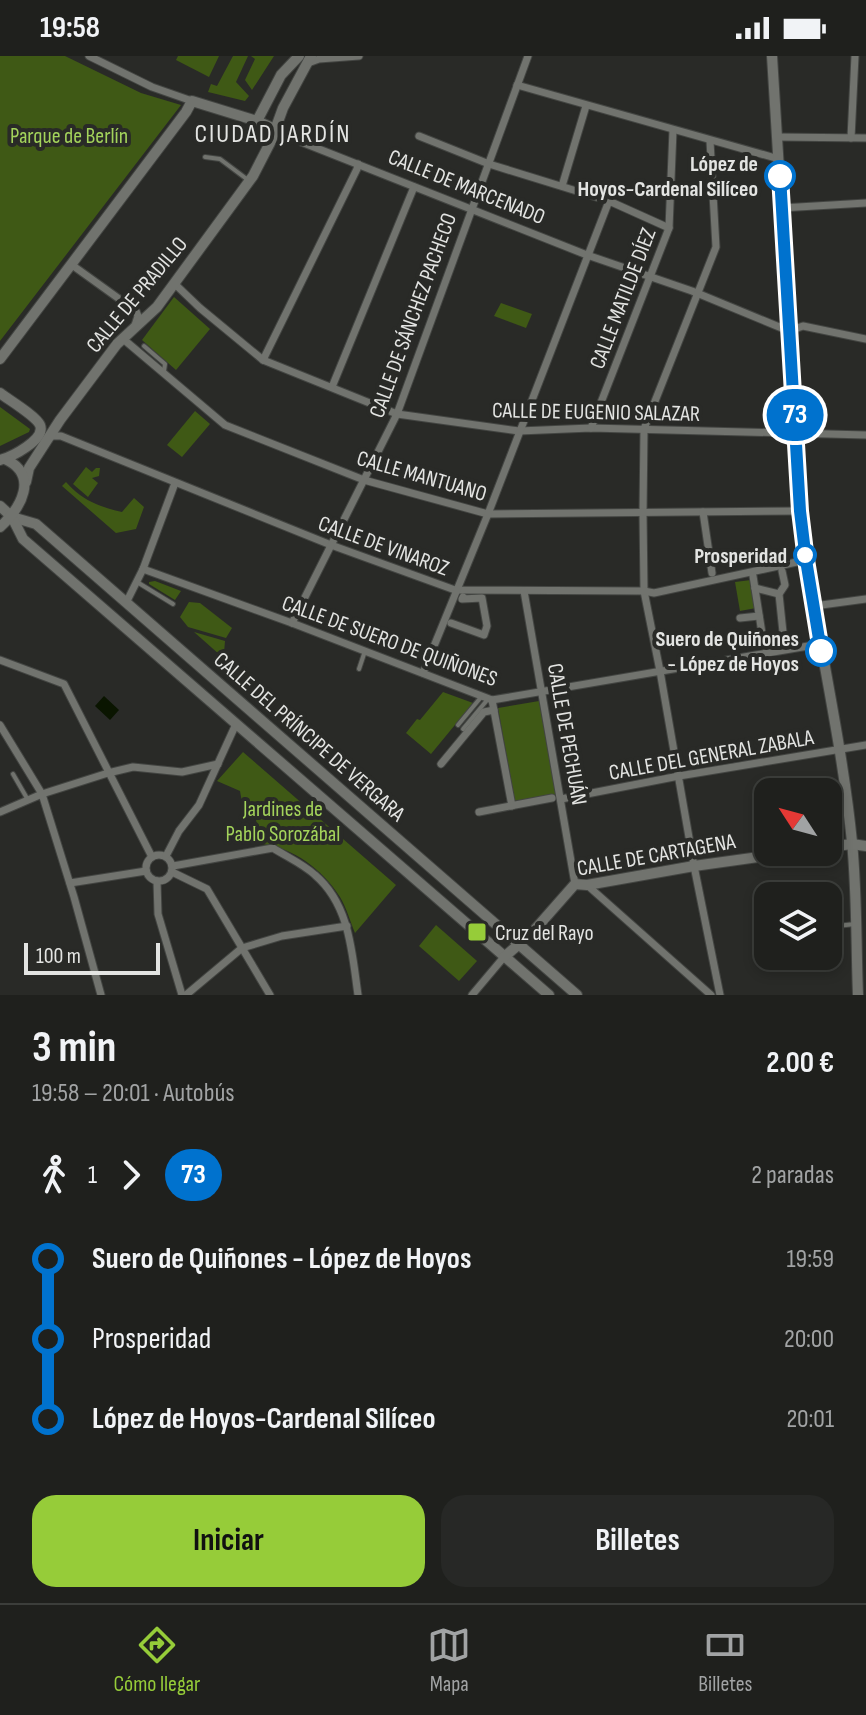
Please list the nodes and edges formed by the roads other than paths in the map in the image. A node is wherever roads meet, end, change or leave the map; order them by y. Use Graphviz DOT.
graph roads {
  1 [pos="89,56"];
  2 [pos="359,56"];
  3 [pos="528,56"];
  4 [pos="772,56"];
  5 [pos="855,56"];
  6 [pos="306,58"];
  7 [pos="281,75"];
  8 [pos="517,85"];
  9 [pos="294,86"];
  10 [pos="192,101"];
  11 [pos="586,106"];
  12 [pos="257,121"];
  13 [pos="275,129"];
  14 [pos="673,130"];
  15 [pos="419,136"];
  16 [pos="777,137"];
  17 [pos="851,138"];
  18 [pos="866,138"];
  19 [pos="710,141"];
  20 [pos="205,157"];
  21 [pos="779,159"];
  22 [pos="358,164"];
  23 [pos="489,164"];
  24 [pos="250,181"];
  25 [pos="562,186"];
  26 [pos="414,187"];
  27 [pos="609,201"];
  28 [pos="866,203"];
  29 [pos="781,208"];
  30 [pos="471,209"];
  31 [pos="669,228"];
  32 [pos="587,255"];
  33 [pos="72,265"];
  34 [pos="651,277"];
  35 [pos="175,283"];
  36 [pos="698,293"];
  37 [pos="131,331"];
  38 [pos="789,331"];
  39 [pos="122,338"];
  40 [pos="866,339"];
  41 [pos="144,346"];
  42 [pos="0,359"];
  43 [pos="263,360"];
  44 [pos="164,372"];
  45 [pos="332,387"];
  46 [pos="0,393"];
  47 [pos="397,414"];
  48 [pos="60,420"];
  49 [pos="38,422"];
  50 [pos="591,428"];
  51 [pos="644,429"];
  52 [pos="519,431"];
  53 [pos="796,434"];
  54 [pos="866,435"];
  55 [pos="57,436"];
  56 [pos="29,445"];
  57 [pos="3,460"];
  58 [pos="364,480"];
  59 [pos="26,482"];
  60 [pos="175,483"];
  61 [pos="0,506"];
  62 [pos="800,511"];
  63 [pos="703,512"];
  64 [pos="643,513"];
  65 [pos="488,514"];
  66 [pos="12,517"];
  67 [pos="0,527"];
  68 [pos="331,545"];
  69 [pos="806,560"];
  70 [pos="143,569"];
  71 [pos="782,571"];
  72 [pos="712,573"];
  73 [pos="753,576"];
  74 [pos="137,582"];
  75 [pos="755,588"];
  76 [pos="455,590"];
  77 [pos="524,591"];
  78 [pos="644,591"];
  79 [pos="779,594"];
  80 [pos="463,597"];
  81 [pos="866,599"];
  82 [pos="126,603"];
  83 [pos="173,604"];
  84 [pos="814,606"];
  85 [pos="759,616"];
  86 [pos="740,618"];
  87 [pos="451,623"];
  88 [pos="294,628"];
  89 [pos="784,642"];
  90 [pos="820,644"];
  91 [pos="764,646"];
  92 [pos="365,651"];
  93 [pos="0,660"];
  94 [pos="359,669"];
  95 [pos="660,671"];
  96 [pos="423,673"];
  97 [pos="543,693"];
  98 [pos="487,698"];
  99 [pos="494,710"];
  100 [pos="236,724"];
  101 [pos="0,725"];
  102 [pos="461,727"];
  103 [pos="866,745"];
  104 [pos="840,749"];
  105 [pos="218,764"];
  106 [pos="441,764"];
  107 [pos="108,773"];
  108 [pos="13,774"];
  109 [pos="679,776"];
  110 [pos="42,794"];
  111 [pos="557,799"];
  112 [pos="28,800"];
  113 [pos="512,806"];
  114 [pos="0,812"];
  115 [pos="479,812"];
  116 [pos="852,844"];
  117 [pos="842,845"];
  118 [pos="866,846"];
  119 [pos="166,856"];
  120 [pos="152,857"];
  121 [pos="754,858"];
  122 [pos="694,866"];
  123 [pos="172,869"];
  124 [pos="146,871"];
  125 [pos="157,881"];
  126 [pos="70,883"];
  127 [pos="574,885"];
  128 [pos="855,924"];
  129 [pos="842,925"];
  130 [pos="347,926"];
  131 [pos="520,945"];
  132 [pos="242,948"];
  133 [pos="504,957"];
  134 [pos="101,995"];
  135 [pos="184,995"];
  136 [pos="270,995"];
  137 [pos="358,995"];
  138 [pos="472,995"];
  139 [pos="549,995"];
  140 [pos="577,995"];
  141 [pos="711,995"];
  142 [pos="720,995"];
  143 [pos="858,995"];
  1 -- 10 [label="street, CALLE DE MARCENADO"];
  2 -- 6 [label="street"];
  3 -- 8 [label="street, CALLE DE SÁNCHEZ PACHECO"];
  4 -- 16 [label="street"];
  5 -- 17 [label="street"];
  6 -- 7 [label="street"];
  6 -- 9 [label="street, CALLE DE PRADILLO"];
  7 -- 9 [label="street"];
  7 -- 12 [label="street"];
  8 -- 11 [label="street"];
  8 -- 23 [label="street, CALLE DE SÁNCHEZ PACHECO"];
  9 -- 13 [label="street, CALLE DE PRADILLO"];
  10 -- 12 [label="street, CALLE DE MARCENADO"];
  10 -- 33 [label="street"];
  11 -- 14 [label="street"];
  11 -- 25 [label="street"];
  12 -- 13 [label="street, CALLE DE MARCENADO"];
  13 -- 22 [label="street, CALLE DE MARCENADO"];
  13 -- 24 [label="street, CALLE DE PRADILLO"];
  14 -- 19 [label="street"];
  14 -- 31 [label="street, CALLE MATILDE DÍEZ"];
  15 -- 23 [label="street"];
  16 -- 17 [label="street"];
  16 -- 21 [label="street"];
  17 -- 18 [label="street"];
  19 -- 21 [label="street"];
  19 -- 36 [label="street"];
  20 -- 24 [label="lane"];
  21 -- 29 [label="street"];
  22 -- 26 [label="street, CALLE DE MARCENADO"];
  22 -- 43 [label="street"];
  23 -- 25 [label="street"];
  23 -- 30 [label="street, CALLE DE SÁNCHEZ PACHECO"];
  24 -- 35 [label="street, CALLE DE PRADILLO"];
  25 -- 27 [label="street"];
  26 -- 30 [label="street, CALLE DE MARCENADO"];
  26 -- 45 [label="street"];
  27 -- 31 [label="street"];
  27 -- 32 [label="street"];
  28 -- 29 [label="street"];
  29 -- 38 [label="street"];
  30 -- 32 [label="street, CALLE DE MARCENADO"];
  30 -- 47 [label="street, CALLE DE SÁNCHEZ PACHECO"];
  31 -- 34 [label="street, CALLE MATILDE DÍEZ"];
  32 -- 34 [label="street, CALLE DE MARCENADO"];
  32 -- 52 [label="street"];
  33 -- 37 [label="street"];
  33 -- 42 [label="street"];
  34 -- 36 [label="street, CALLE DE MARCENADO"];
  34 -- 50 [label="street, CALLE MATILDE DÍEZ"];
  35 -- 37 [label="street, CALLE DE PRADILLO"];
  35 -- 43 [label="street, CALLE DE EUGENIO SALAZAR"];
  36 -- 38 [label="street, CALLE DE MARCENADO"];
  36 -- 51 [label="street"];
  37 -- 39 [label="street, CALLE DE PRADILLO"];
  38 -- 40 [label="street"];
  38 -- 53 [label="street"];
  39 -- 44 [label="street, CALLE MANTUANO"];
  39 -- 48 [label="street, CALLE DE PRADILLO"];
  41 -- 44 [label="lane"];
  43 -- 45 [label="street, CALLE DE EUGENIO SALAZAR"];
  44 -- 58 [label="street, CALLE MANTUANO"];
  45 -- 47 [label="street, CALLE DE EUGENIO SALAZAR"];
  46 -- 49 [label="street"];
  47 -- 52 [label="street, CALLE DE EUGENIO SALAZAR"];
  47 -- 58 [label="street, CALLE DE SÁNCHEZ PACHECO"];
  48 -- 49 [label="street"];
  48 -- 55 [label="street, CALLE DE PRADILLO"];
  49 -- 56 [label="street"];
  50 -- 51 [label="street, CALLE DE EUGENIO SALAZAR"];
  50 -- 52 [label="street, CALLE DE EUGENIO SALAZAR"];
  51 -- 53 [label="street, CALLE DE EUGENIO SALAZAR"];
  51 -- 64 [label="street"];
  52 -- 65 [label="street"];
  53 -- 54 [label="street, CALLE DE EUGENIO SALAZAR"];
  53 -- 62 [label="street"];
  55 -- 56 [label="street"];
  55 -- 59 [label="street, CALLE DE PRADILLO"];
  55 -- 60 [label="street, CALLE DE VINAROZ"];
  56 -- 57 [label="street"];
  57 -- 59 [label="street"];
  58 -- 65 [label="street, CALLE MANTUANO"];
  58 -- 68 [label="street, CALLE DE SÁNCHEZ PACHECO"];
  59 -- 66 [label="street, CALLE DE PRADILLO"];
  60 -- 68 [label="street, CALLE DE VINAROZ"];
  60 -- 70 [label="street"];
  61 -- 66 [label="street, CALLE DEL PRÍNCIPE DE VERGARA"];
  62 -- 63 [label="street, CALLE MANTUANO"];
  62 -- 69 [label="street"];
  63 -- 64 [label="street, CALLE MANTUANO"];
  63 -- 72 [label="street"];
  64 -- 65 [label="street, CALLE MANTUANO"];
  64 -- 78 [label="street"];
  65 -- 76 [label="street"];
  66 -- 67 [label="street"];
  66 -- 82 [label="street, CALLE DEL PRÍNCIPE DE VERGARA"];
  66 -- 100 [label="street, CALLE DEL PRÍNCIPE DE VERGARA"];
  68 -- 76 [label="street, CALLE DE VINAROZ"];
  68 -- 88 [label="street, CALLE DE SÁNCHEZ PACHECO"];
  69 -- 78 [label="street, CALLE DE VINAROZ"];
  69 -- 84 [label="street"];
  70 -- 74 [label="street"];
  70 -- 88 [label="street, CALLE DE SUERO DE QUIÑONES"];
  71 -- 79 [label="street"];
  73 -- 75 [label="street"];
  74 -- 82 [label="street"];
  74 -- 83 [label="lane"];
  75 -- 79 [label="street"];
  75 -- 85 [label="street"];
  76 -- 77 [label="street, CALLE DE VINAROZ"];
  76 -- 96 [label="street"];
  77 -- 78 [label="street, CALLE DE VINAROZ"];
  77 -- 97 [label="street, CALLE DE PECHUÁN"];
  78 -- 95 [label="street"];
  79 -- 89 [label="street"];
  80 -- 87 [label="street"];
  81 -- 84 [label="street"];
  82 -- 131 [label="street, CALLE DEL PRÍNCIPE DE VERGARA"];
  84 -- 90 [label="street"];
  85 -- 86 [label="street"];
  85 -- 91 [label="street"];
  88 -- 92 [label="street, CALLE DE SUERO DE QUIÑONES"];
  90 -- 95 [label="street, CALLE DE SUERO DE QUIÑONES"];
  90 -- 104 [label="street"];
  92 -- 94 [label="lane"];
  92 -- 96 [label="street, CALLE DE SUERO DE QUIÑONES"];
  93 -- 107 [label="street"];
  95 -- 97 [label="street, CALLE DE SUERO DE QUIÑONES"];
  95 -- 109 [label="street"];
  96 -- 98 [label="street, CALLE DE SUERO DE QUIÑONES"];
  97 -- 98 [label="street, CALLE DE SUERO DE QUIÑONES"];
  97 -- 111 [label="street, CALLE DE PECHUÁN"];
  98 -- 99 [label="street"];
  98 -- 102 [label="lane"];
  99 -- 106 [label="street"];
  99 -- 113 [label="street"];
  100 -- 105 [label="street"];
  100 -- 133 [label="street, CALLE DEL PRÍNCIPE DE VERGARA"];
  101 -- 110 [label="street"];
  103 -- 104 [label="street, CALLE DEL GENERAL ZABALA"];
  104 -- 109 [label="street, CALLE DEL GENERAL ZABALA"];
  104 -- 116 [label="street"];
  105 -- 107 [label="street"];
  105 -- 119 [label="street"];
  107 -- 110 [label="street"];
  107 -- 120 [label="street"];
  108 -- 112 [label="lane"];
  109 -- 111 [label="street, CALLE DEL GENERAL ZABALA"];
  109 -- 122 [label="street"];
  110 -- 112 [label="street"];
  110 -- 126 [label="street"];
  111 -- 113 [label="street, CALLE DEL GENERAL ZABALA"];
  111 -- 127 [label="street, CALLE DE PECHUÁN"];
  112 -- 114 [label="street"];
  113 -- 115 [label="street, CALLE DEL GENERAL ZABALA"];
  116 -- 117 [label="street"];
  116 -- 118 [label="street"];
  116 -- 128 [label="street"];
  119 -- 120 [label="street"];
  119 -- 123 [label="street"];
  120 -- 124 [label="street"];
  121 -- 122 [label="street, CALLE DE CARTAGENA"];
  122 -- 127 [label="street, CALLE DE CARTAGENA"];
  122 -- 142 [label="street"];
  123 -- 125 [label="street"];
  123 -- 130 [label="street"];
  123 -- 132 [label="street"];
  124 -- 125 [label="street"];
  124 -- 126 [label="street"];
  125 -- 135 [label="street"];
  126 -- 134 [label="street"];
  127 -- 131 [label="street, CALLE DE CARTAGENA"];
  127 -- 141 [label="street"];
  128 -- 129 [label="lane"];
  128 -- 143 [label="street"];
  130 -- 132 [label="street"];
  130 -- 137 [label="street"];
  131 -- 133 [label="street, CALLE DE CARTAGENA"];
  131 -- 140 [label="street, CALLE DEL PRÍNCIPE DE VERGARA"];
  132 -- 135 [label="street"];
  132 -- 136 [label="street"];
  133 -- 138 [label="street"];
  133 -- 139 [label="street, CALLE DEL PRÍNCIPE DE VERGARA"];
}
